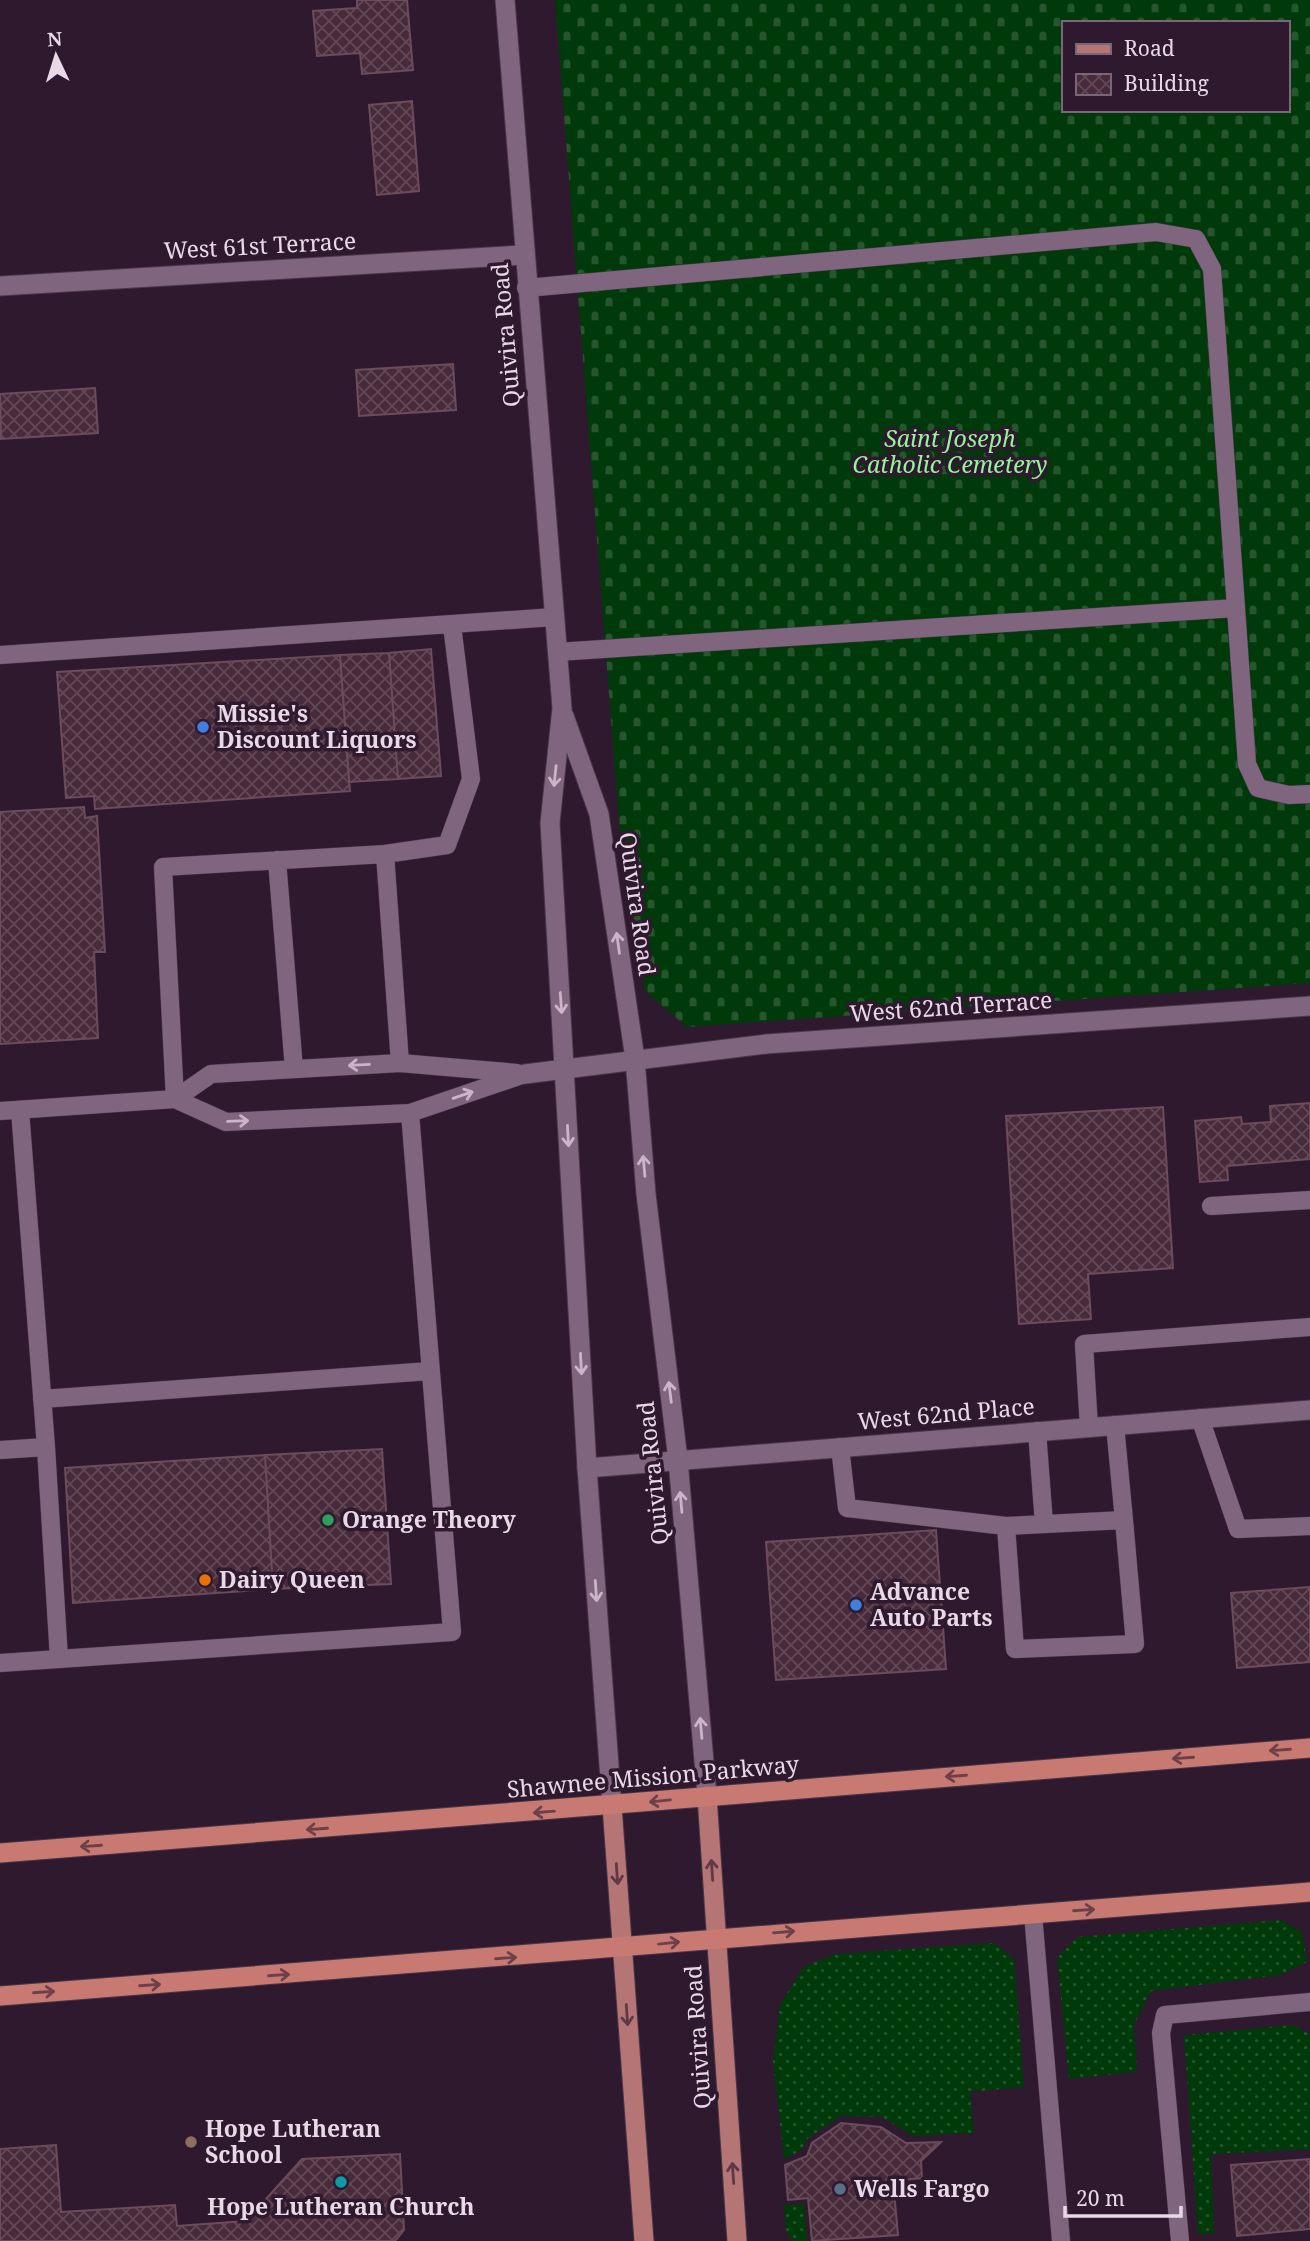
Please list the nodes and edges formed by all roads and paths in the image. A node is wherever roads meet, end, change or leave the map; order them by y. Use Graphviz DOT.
graph roads {
  1 [pos="505,0"];
  2 [pos="523,255"];
  3 [pos="0,286"];
  4 [pos="526,288"];
  5 [pos="1236,608"];
  6 [pos="554,617"];
  7 [pos="452,625"];
  8 [pos="557,652"];
  9 [pos="0,655"];
  10 [pos="562,708"];
  11 [pos="1310,793"];
  12 [pos="385,854"];
  13 [pos="276,860"];
  14 [pos="1310,1006"];
  15 [pos="635,1059"];
  16 [pos="400,1063"];
  17 [pos="565,1068"];
  18 [pos="294,1069"];
  19 [pos="525,1074"];
  20 [pos="175,1099"];
  21 [pos="20,1110"];
  22 [pos="0,1111"];
  23 [pos="410,1113"];
  24 [pos="1310,1200"];
  25 [pos="1211,1206"];
  26 [pos="1310,1328"];
  27 [pos="430,1371"];
  28 [pos="42,1399"];
  29 [pos="1310,1410"];
  30 [pos="1200,1419"];
  31 [pos="1115,1425"];
  32 [pos="1089,1427"];
  33 [pos="1037,1431"];
  34 [pos="46,1447"];
  35 [pos="841,1447"];
  36 [pos="0,1450"];
  37 [pos="678,1460"];
  38 [pos="587,1468"];
  39 [pos="1124,1520"];
  40 [pos="1044,1524"];
  41 [pos="1310,1526"];
  42 [pos="1006,1527"];
  43 [pos="59,1659"];
  44 [pos="0,1664"];
  45 [pos="1310,1748"];
  46 [pos="707,1797"];
  47 [pos="612,1806"];
  48 [pos="0,1853"];
  49 [pos="1310,1892"];
  50 [pos="1033,1914"];
  51 [pos="716,1938"];
  52 [pos="623,1947"];
  53 [pos="0,1996"];
  54 [pos="1310,2002"];
  55 [pos="644,2241"];
  56 [pos="737,2241"];
  57 [pos="1061,2241"];
  58 [pos="1180,2241"];
  1 -- 2 [label="main road, Quivira Road"];
  2 -- 3 [label="main road, West 61st Terrace"];
  2 -- 4 [label="main road, Quivira Road"];
  4 -- 5 [label="lane"];
  4 -- 6 [label="main road, Quivira Road"];
  5 -- 8 [label="lane"];
  5 -- 11 [label="lane"];
  6 -- 7 [label="lane"];
  6 -- 8 [label="main road, Quivira Road"];
  7 -- 9 [label="lane"];
  7 -- 12 [label="lane"];
  8 -- 10 [label="main road, Quivira Road"];
  15 -- 10 [label="main road, Quivira Road, one-way"];
  10 -- 17 [label="main road, Quivira Road, one-way"];
  12 -- 13 [label="lane"];
  12 -- 16 [label="lane"];
  13 -- 18 [label="lane"];
  13 -- 20 [label="lane"];
  14 -- 15 [label="main road, West 62nd Terrace"];
  15 -- 17 [label="main road, West 62nd Terrace"];
  37 -- 15 [label="main road, Quivira Road, one-way"];
  16 -- 18 [label="lane, one-way"];
  16 -- 19 [label="lane"];
  17 -- 19 [label="main road, West 62nd Terrace"];
  17 -- 38 [label="main road, Quivira Road, one-way"];
  18 -- 20 [label="lane"];
  23 -- 19 [label="lane, one-way"];
  20 -- 21 [label="lane"];
  20 -- 23 [label="lane, one-way"];
  21 -- 22 [label="lane"];
  21 -- 28 [label="lane"];
  23 -- 27 [label="lane"];
  24 -- 25 [label="lane"];
  26 -- 32 [label="lane"];
  27 -- 28 [label="lane"];
  27 -- 43 [label="lane"];
  28 -- 34 [label="lane"];
  29 -- 30 [label="main road, West 62nd Place"];
  30 -- 31 [label="main road, West 62nd Place"];
  30 -- 41 [label="lane"];
  31 -- 32 [label="main road, West 62nd Place"];
  31 -- 39 [label="lane"];
  32 -- 33 [label="main road, West 62nd Place"];
  33 -- 35 [label="main road, West 62nd Place"];
  33 -- 40 [label="lane"];
  34 -- 36 [label="lane"];
  34 -- 43 [label="lane"];
  35 -- 37 [label="main road, West 62nd Place"];
  35 -- 42 [label="lane"];
  37 -- 38 [label="main road, West 62nd Place"];
  46 -- 37 [label="main road, Quivira Road, one-way"];
  38 -- 47 [label="main road, Quivira Road, one-way"];
  39 -- 40 [label="lane"];
  39 -- 42 [label="lane"];
  40 -- 42 [label="lane"];
  43 -- 44 [label="lane"];
  45 -- 46 [label="highway, Shawnee Mission Parkway, one-way"];
  46 -- 47 [label="highway, Shawnee Mission Parkway, one-way"];
  51 -- 46 [label="main road, Quivira Road, one-way"];
  47 -- 48 [label="highway, Shawnee Mission Parkway, one-way"];
  47 -- 52 [label="main road, Quivira Road, one-way"];
  50 -- 49 [label="highway, one-way"];
  51 -- 50 [label="highway, one-way"];
  50 -- 57 [label="lane"];
  52 -- 51 [label="highway, one-way"];
  56 -- 51 [label="main road, Quivira Road, one-way"];
  53 -- 52 [label="highway, one-way"];
  52 -- 55 [label="main road, Quivira Road, one-way"];
  54 -- 58 [label="lane"];
}
